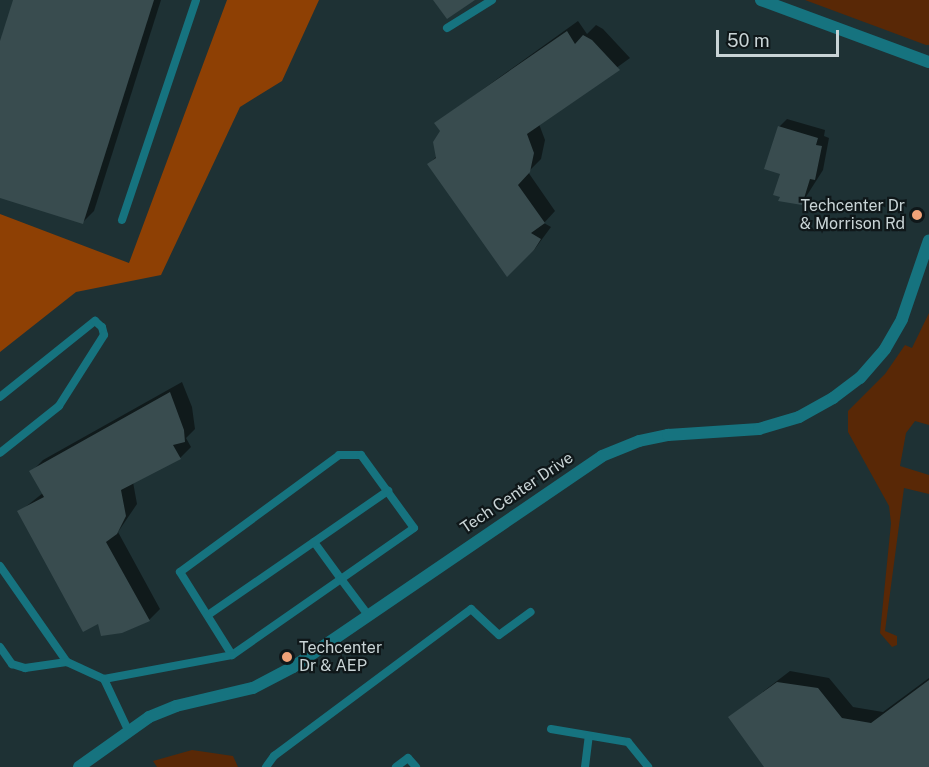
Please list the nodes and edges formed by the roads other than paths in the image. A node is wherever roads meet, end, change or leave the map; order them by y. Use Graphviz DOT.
graph roads {
  1 [pos="196,0"];
  2 [pos="492,0"];
  3 [pos="761,0"];
  4 [pos="447,28"];
  5 [pos="929,62"];
  6 [pos="122,220"];
  7 [pos="929,240"];
  8 [pos="0,398"];
  9 [pos="0,453"];
  10 [pos="388,491"];
  11 [pos="314,542"];
  12 [pos="0,566"];
  13 [pos="341,579"];
  14 [pos="531,612"];
  15 [pos="208,615"];
  16 [pos="368,615"];
  17 [pos="0,646"];
  18 [pos="232,655"];
  19 [pos="67,662"];
  20 [pos="104,680"];
  21 [pos="551,729"];
  22 [pos="128,730"];
  23 [pos="589,736"];
  24 [pos="80,767"];
  25 [pos="266,767"];
  26 [pos="396,767"];
  27 [pos="416,767"];
  28 [pos="585,767"];
  29 [pos="648,767"];
  1 -- 6 [label="lane"];
  2 -- 4 [label="lane"];
  3 -- 5 [label="street"];
  7 -- 16 [label="street, Tech Center Drive"];
  8 -- 9 [label="lane"];
  10 -- 11 [label="lane"];
  10 -- 13 [label="lane"];
  10 -- 15 [label="lane"];
  11 -- 13 [label="lane"];
  11 -- 15 [label="lane"];
  12 -- 19 [label="lane"];
  13 -- 16 [label="lane"];
  13 -- 18 [label="lane"];
  14 -- 25 [label="lane"];
  15 -- 18 [label="lane"];
  16 -- 22 [label="street, Tech Center Drive"];
  17 -- 19 [label="lane"];
  18 -- 20 [label="lane"];
  19 -- 20 [label="lane"];
  20 -- 22 [label="lane"];
  21 -- 23 [label="lane"];
  22 -- 24 [label="street, Tech Center Drive"];
  23 -- 28 [label="lane"];
  23 -- 29 [label="lane"];
  26 -- 27 [label="lane"];
}
